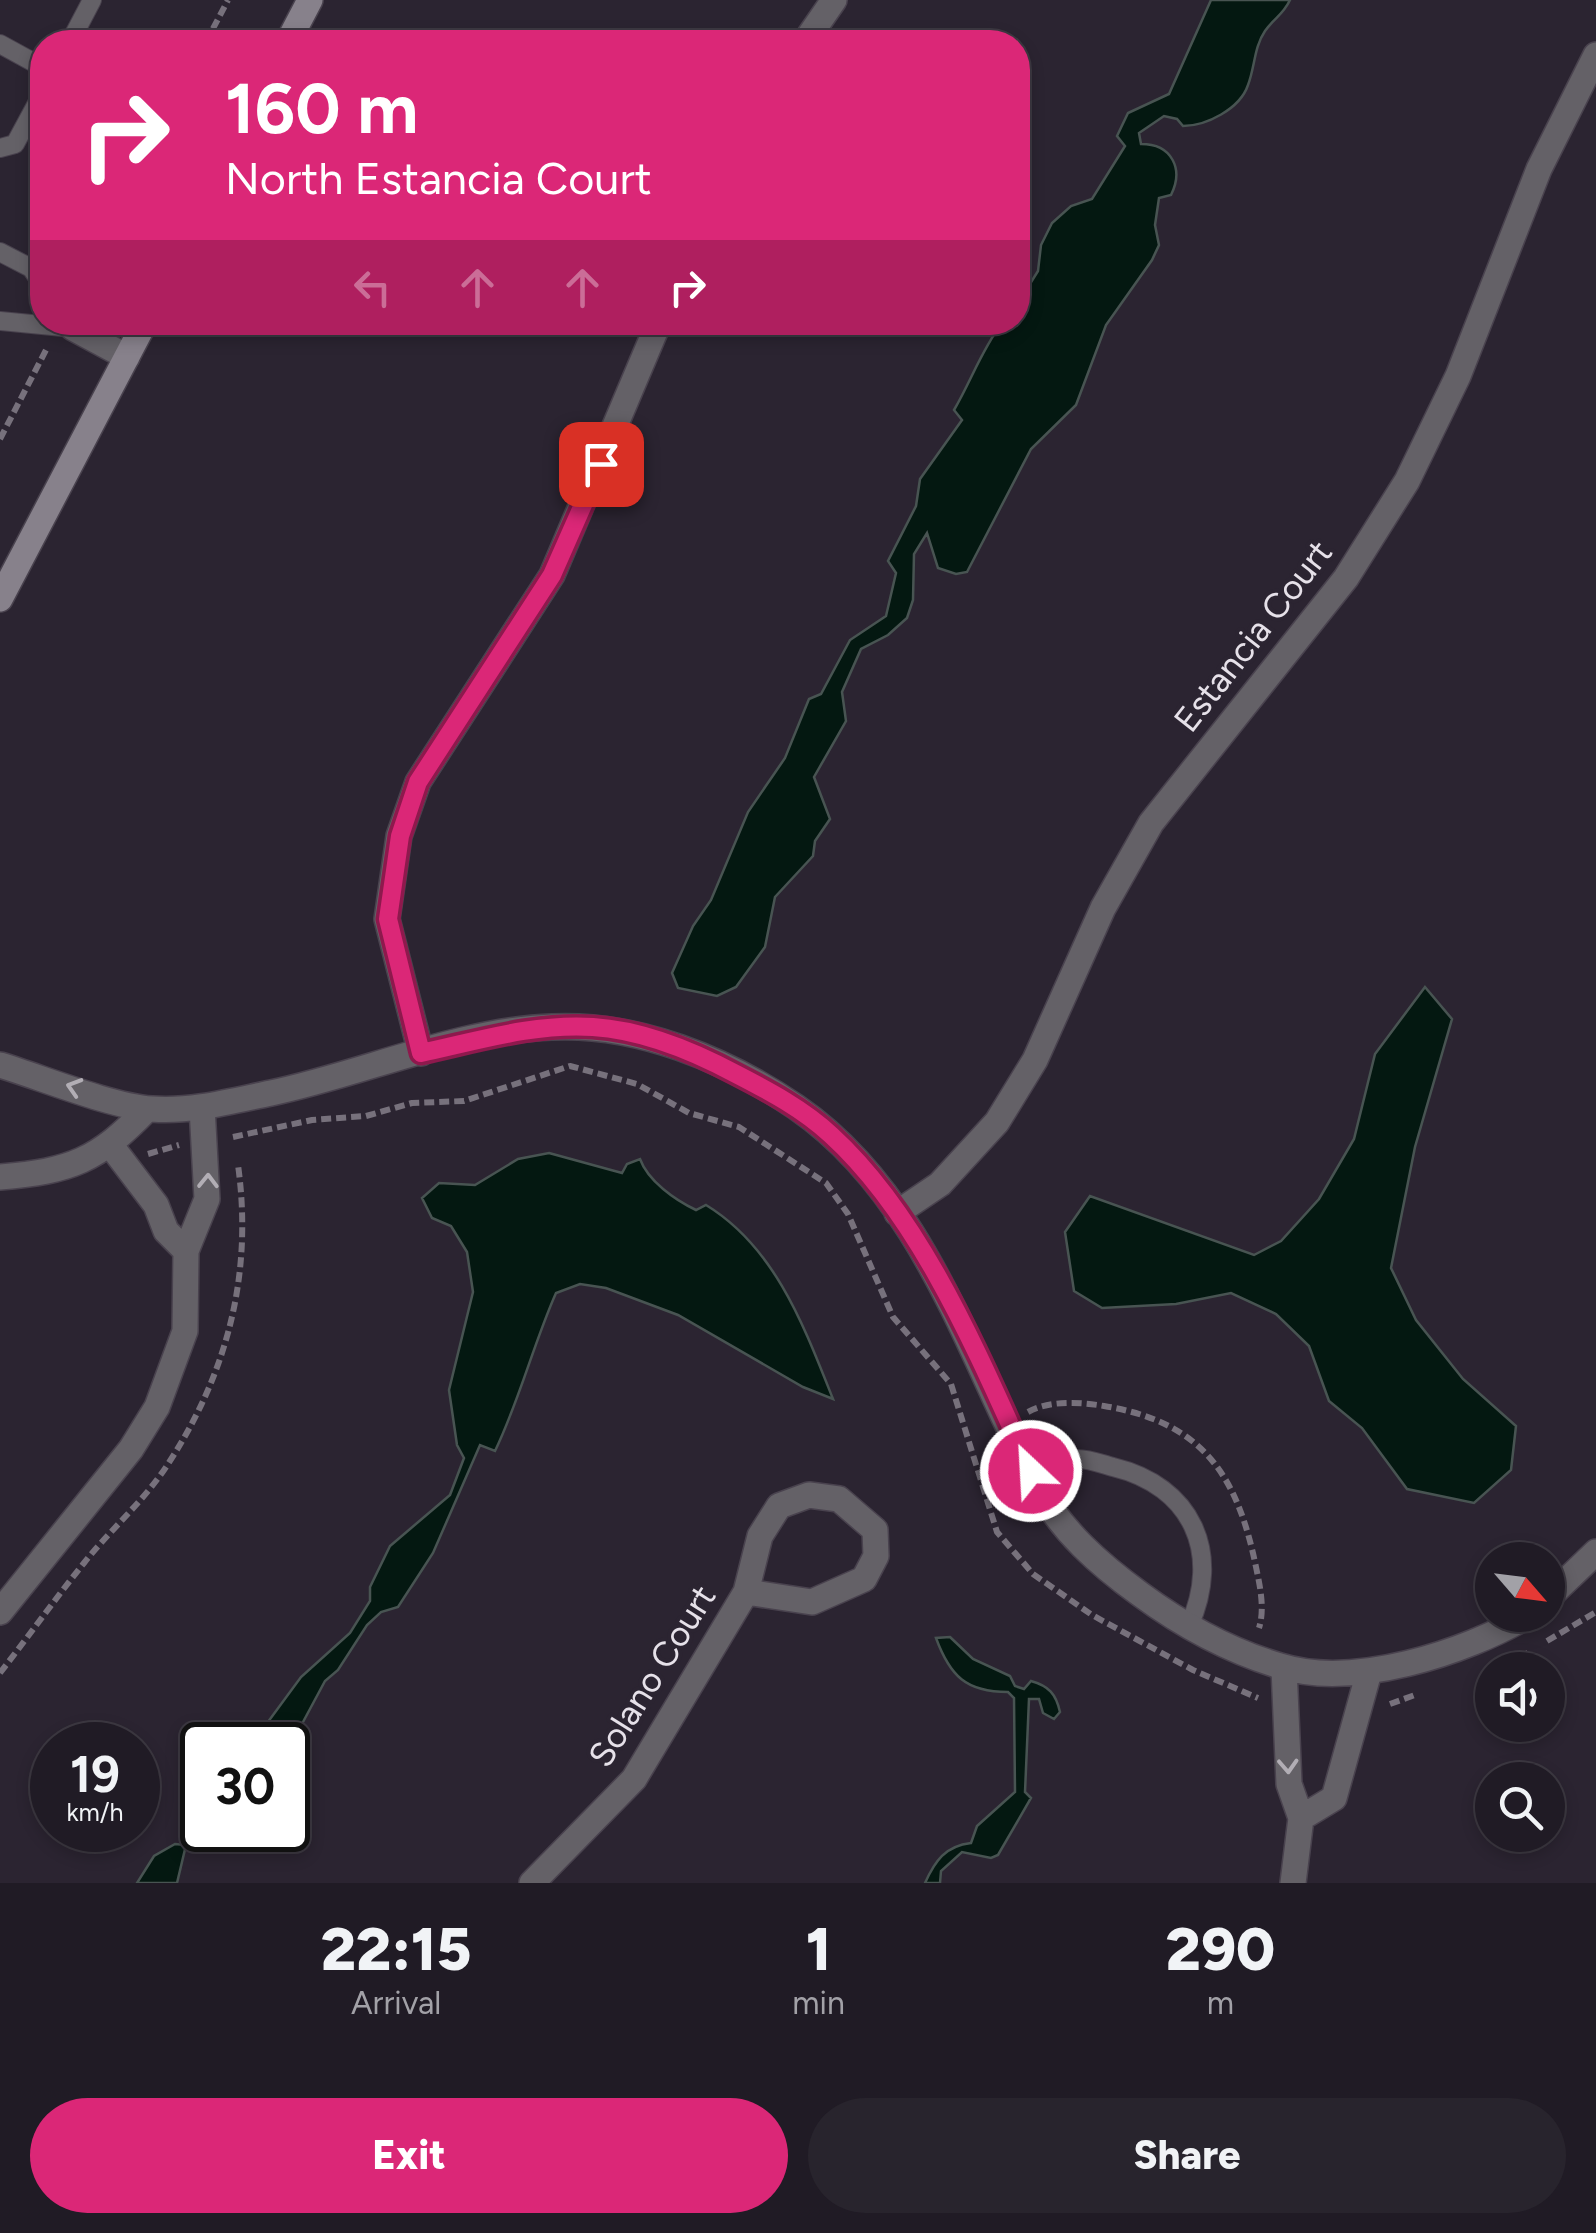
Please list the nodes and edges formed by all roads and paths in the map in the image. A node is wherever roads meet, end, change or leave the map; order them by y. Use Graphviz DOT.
graph roads {
  1 [pos="92,0"];
  2 [pos="228,0"];
  3 [pos="310,0"];
  4 [pos="834,0"];
  5 [pos="76,30"];
  6 [pos="212,30"];
  7 [pos="294,30"];
  8 [pos="813,30"];
  9 [pos="0,44"];
  10 [pos="1596,55"];
  11 [pos="30,60"];
  12 [pos="30,116"];
  13 [pos="0,148"];
  14 [pos="0,252"];
  15 [pos="30,267"];
  16 [pos="0,321"];
  17 [pos="30,323"];
  18 [pos="62,335"];
  19 [pos="85,335"];
  20 [pos="138,335"];
  21 [pos="653,335"];
  22 [pos="128,357"];
  23 [pos="0,439"];
  24 [pos="0,600"];
  25 [pos="421,1053"];
  26 [pos="0,1065"];
  27 [pos="202,1107"];
  28 [pos="147,1109"];
  29 [pos="233,1137"];
  30 [pos="112,1146"];
  31 [pos="0,1177"];
  32 [pos="897,1213"];
  33 [pos="186,1252"];
  34 [pos="1031,1471"];
  35 [pos="1596,1552"];
  36 [pos="1565,1582"];
  37 [pos="746,1592"];
  38 [pos="0,1612"];
  39 [pos="1596,1612"];
  40 [pos="1189,1626"];
  41 [pos="1491,1632"];
  42 [pos="1523,1652"];
  43 [pos="1284,1668"];
  44 [pos="1369,1672"];
  45 [pos="1423,1692"];
  46 [pos="1285,1701"];
  47 [pos="1360,1706"];
  48 [pos="1302,1818"];
  49 [pos="532,1883"];
  50 [pos="1294,1883"];
  1 -- 5 [label="lane"];
  2 -- 6 [label="path"];
  3 -- 7 [label="street"];
  4 -- 8 [label="street"];
  9 -- 11 [label="lane"];
  10 -- 32 [label="street, Estancia Court"];
  12 -- 13 [label="lane"];
  14 -- 15 [label="lane"];
  16 -- 17 [label="lane"];
  18 -- 23 [label="path"];
  19 -- 22 [label="street"];
  20 -- 22 [label="street"];
  21 -- 25 [label="street"];
  22 -- 24 [label="street"];
  25 -- 27 [label="street"];
  25 -- 32 [label="street"];
  28 -- 26 [label="street, one-way"];
  27 -- 28 [label="street"];
  33 -- 27 [label="street, one-way"];
  28 -- 30 [label="street"];
  29 -- 46 [label="path"];
  30 -- 31 [label="street"];
  30 -- 33 [label="street"];
  32 -- 34 [label="street"];
  33 -- 38 [label="street"];
  34 -- 40 [label="street"];
  34 -- 40 [label="lane"];
  35 -- 36 [label="street"];
  37 -- 37 [label="street, Solano Court"];
  37 -- 49 [label="street, Solano Court"];
  39 -- 42 [label="path"];
  40 -- 43 [label="street"];
  41 -- 44 [label="street"];
  43 -- 44 [label="street"];
  43 -- 46 [label="street"];
  44 -- 47 [label="street"];
  45 -- 47 [label="path"];
  46 -- 48 [label="street, one-way"];
  47 -- 48 [label="street"];
  48 -- 50 [label="street"];
}
